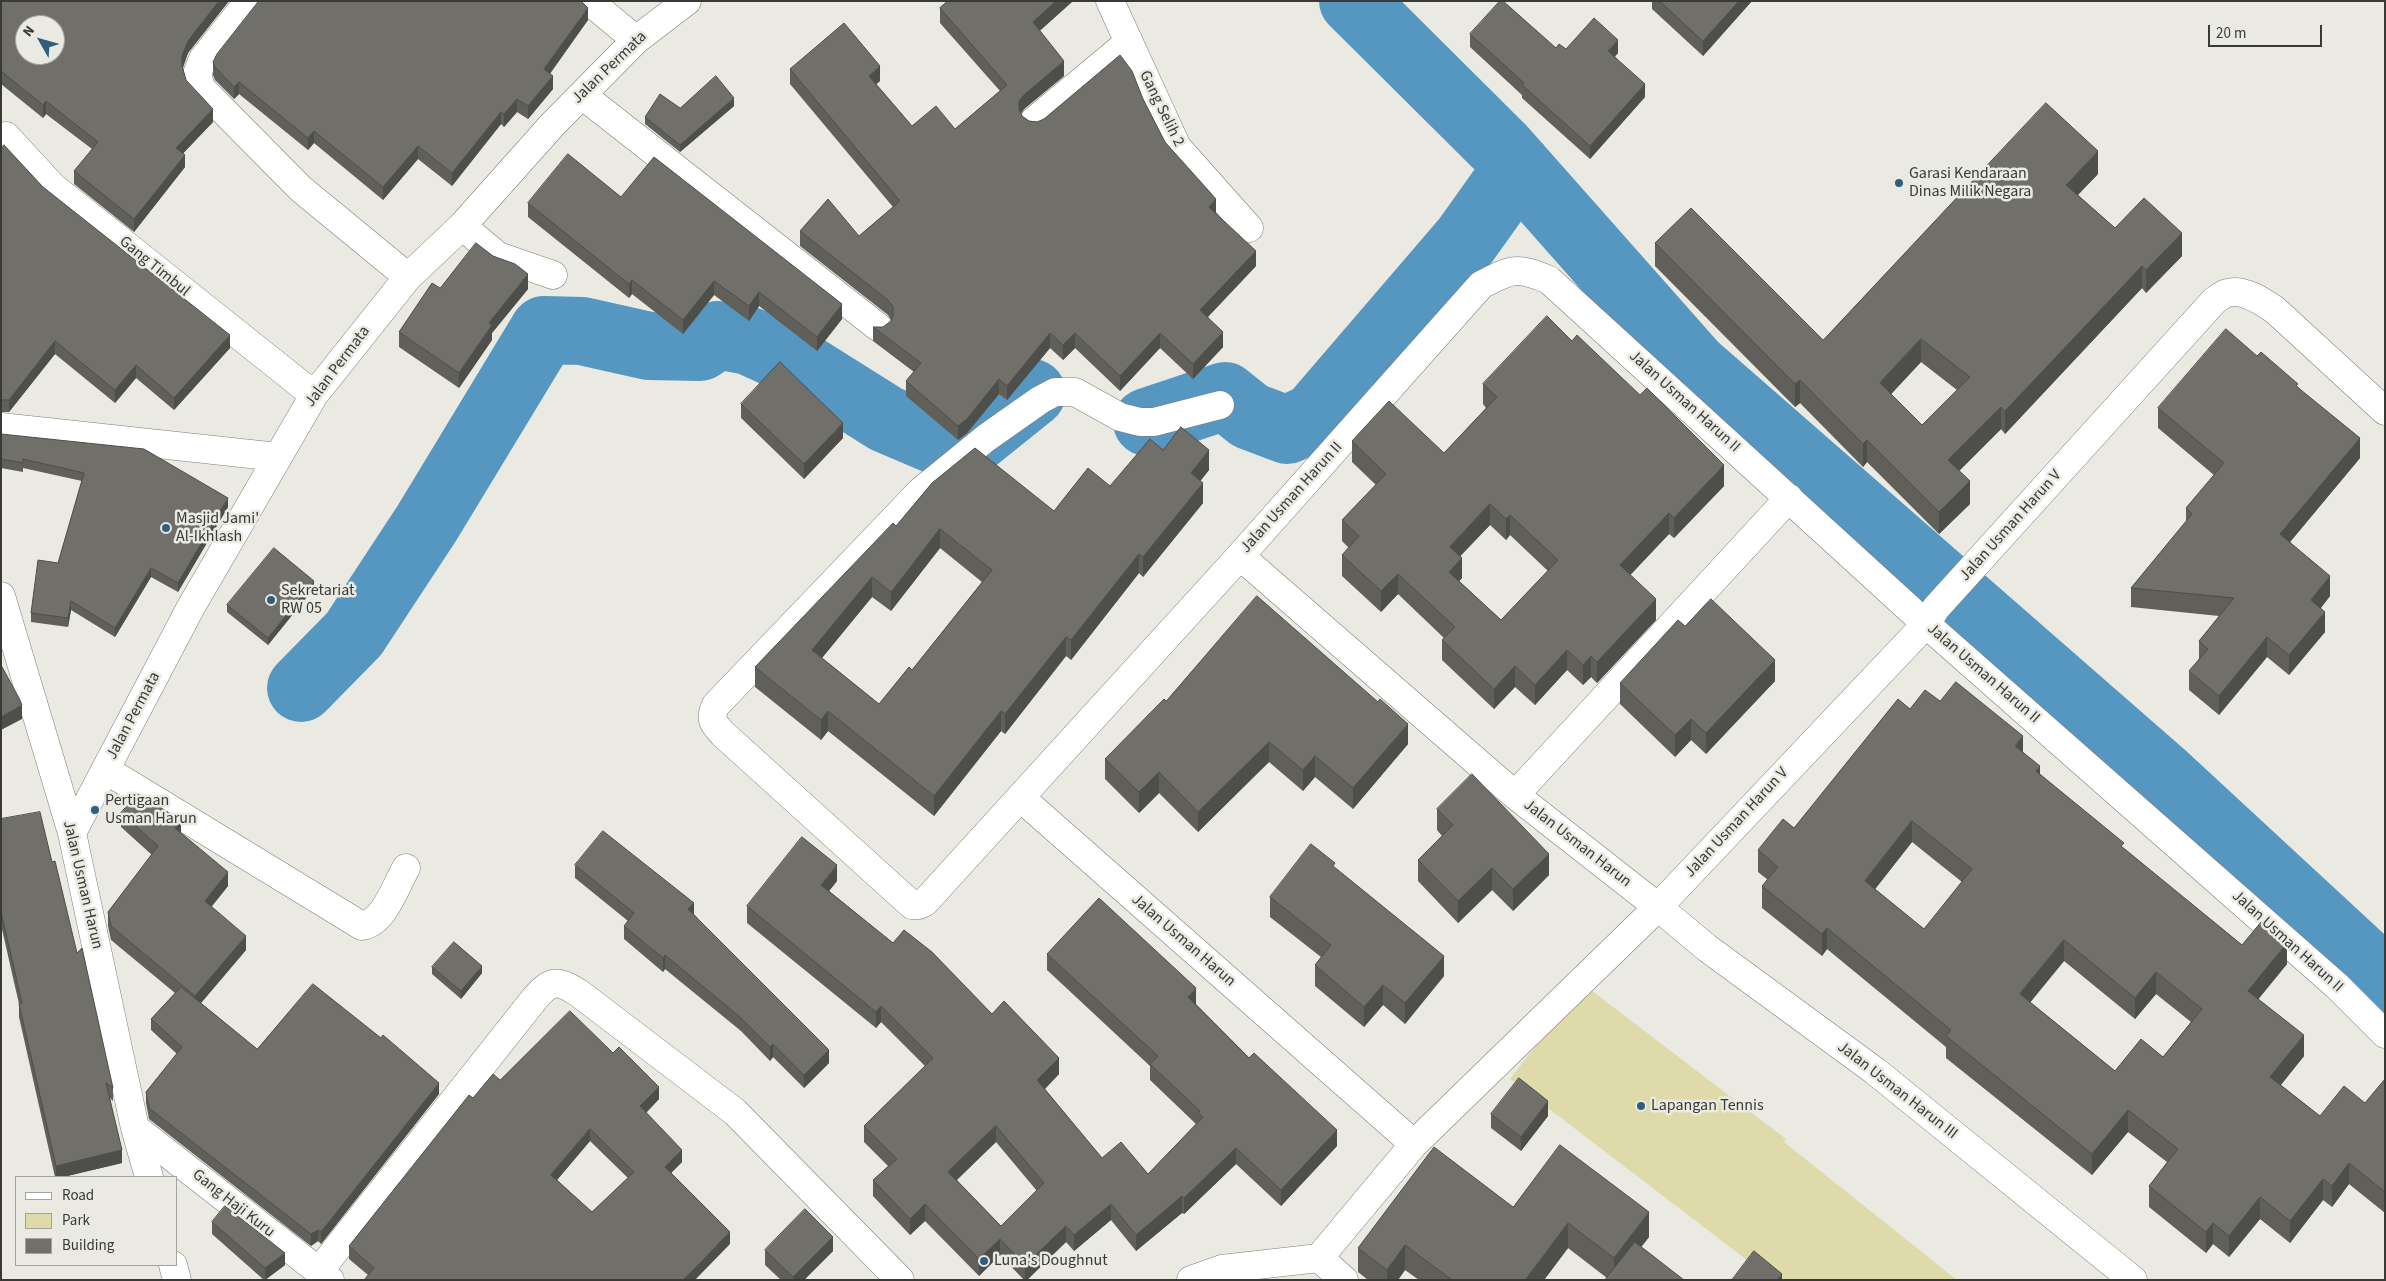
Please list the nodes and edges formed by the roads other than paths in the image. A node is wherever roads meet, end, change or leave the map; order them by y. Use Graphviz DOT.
graph roads {
  1 [pos="249,1"];
  2 [pos="589,1"];
  3 [pos="687,1"];
  4 [pos="1110,1"];
  5 [pos="636,40"];
  6 [pos="1129,42"];
  7 [pos="582,95"];
  8 [pos="1034,122"];
  9 [pos="3,137"];
  10 [pos="462,226"];
  11 [pos="1249,228"];
  12 [pos="553,275"];
  13 [pos="408,277"];
  14 [pos="878,327"];
  15 [pos="314,395"];
  16 [pos="1220,405"];
  17 [pos="2385,411"];
  18 [pos="1,427"];
  19 [pos="278,457"];
  20 [pos="1789,498"];
  21 [pos="1240,556"];
  22 [pos="1,596"];
  23 [pos="1931,616"];
  24 [pos="106,770"];
  25 [pos="1515,795"];
  26 [pos="1021,798"];
  27 [pos="72,833"];
  28 [pos="406,868"];
  29 [pos="1658,907"];
  30 [pos="2385,1034"];
  31 [pos="135,1128"];
  32 [pos="1414,1144"];
  33 [pos="149,1176"];
  34 [pos="1319,1258"];
  35 [pos="173,1266"];
  36 [pos="324,1275"];
  37 [pos="177,1280"];
  38 [pos="900,1280"];
  39 [pos="1191,1280"];
  40 [pos="1344,1280"];
  41 [pos="2133,1280"];
  1 -- 13 [label="street"];
  2 -- 5 [label="street"];
  3 -- 5 [label="street, Jalan Permata"];
  4 -- 6 [label="street, Gang Selih 2"];
  5 -- 7 [label="street, Jalan Permata"];
  6 -- 8 [label="street"];
  6 -- 11 [label="street, Gang Selih 2"];
  7 -- 10 [label="street, Jalan Permata"];
  7 -- 14 [label="street"];
  9 -- 15 [label="street, Gang Timbul"];
  10 -- 12 [label="street"];
  10 -- 13 [label="street, Jalan Permata"];
  13 -- 15 [label="street, Jalan Permata"];
  15 -- 19 [label="street, Jalan Permata"];
  16 -- 26 [label="street, Jalan Usman Harun II"];
  17 -- 23 [label="street, Jalan Usman Harun V"];
  18 -- 19 [label="street"];
  19 -- 24 [label="street, Jalan Permata"];
  20 -- 21 [label="street, Jalan Usman Harun II"];
  20 -- 23 [label="street, Jalan Usman Harun II"];
  20 -- 25 [label="street"];
  21 -- 25 [label="street, Jalan Usman Harun"];
  21 -- 26 [label="street, Jalan Usman Harun II"];
  22 -- 27 [label="street, Jalan Usman Harun"];
  23 -- 29 [label="street, Jalan Usman Harun V"];
  23 -- 30 [label="street, Jalan Usman Harun II"];
  24 -- 27 [label="street, Jalan Permata"];
  24 -- 28 [label="street"];
  25 -- 29 [label="street, Jalan Usman Harun"];
  26 -- 32 [label="street, Jalan Usman Harun"];
  27 -- 31 [label="street, Jalan Usman Harun"];
  29 -- 32 [label="street"];
  29 -- 41 [label="street, Jalan Usman Harun III"];
  31 -- 33 [label="street, Jalan Usman Harun"];
  31 -- 36 [label="street, Gang Haji Kuru"];
  32 -- 34 [label="street"];
  34 -- 39 [label="street"];
  34 -- 40 [label="street"];
  35 -- 37 [label="street"];
  36 -- 38 [label="street"];
}
